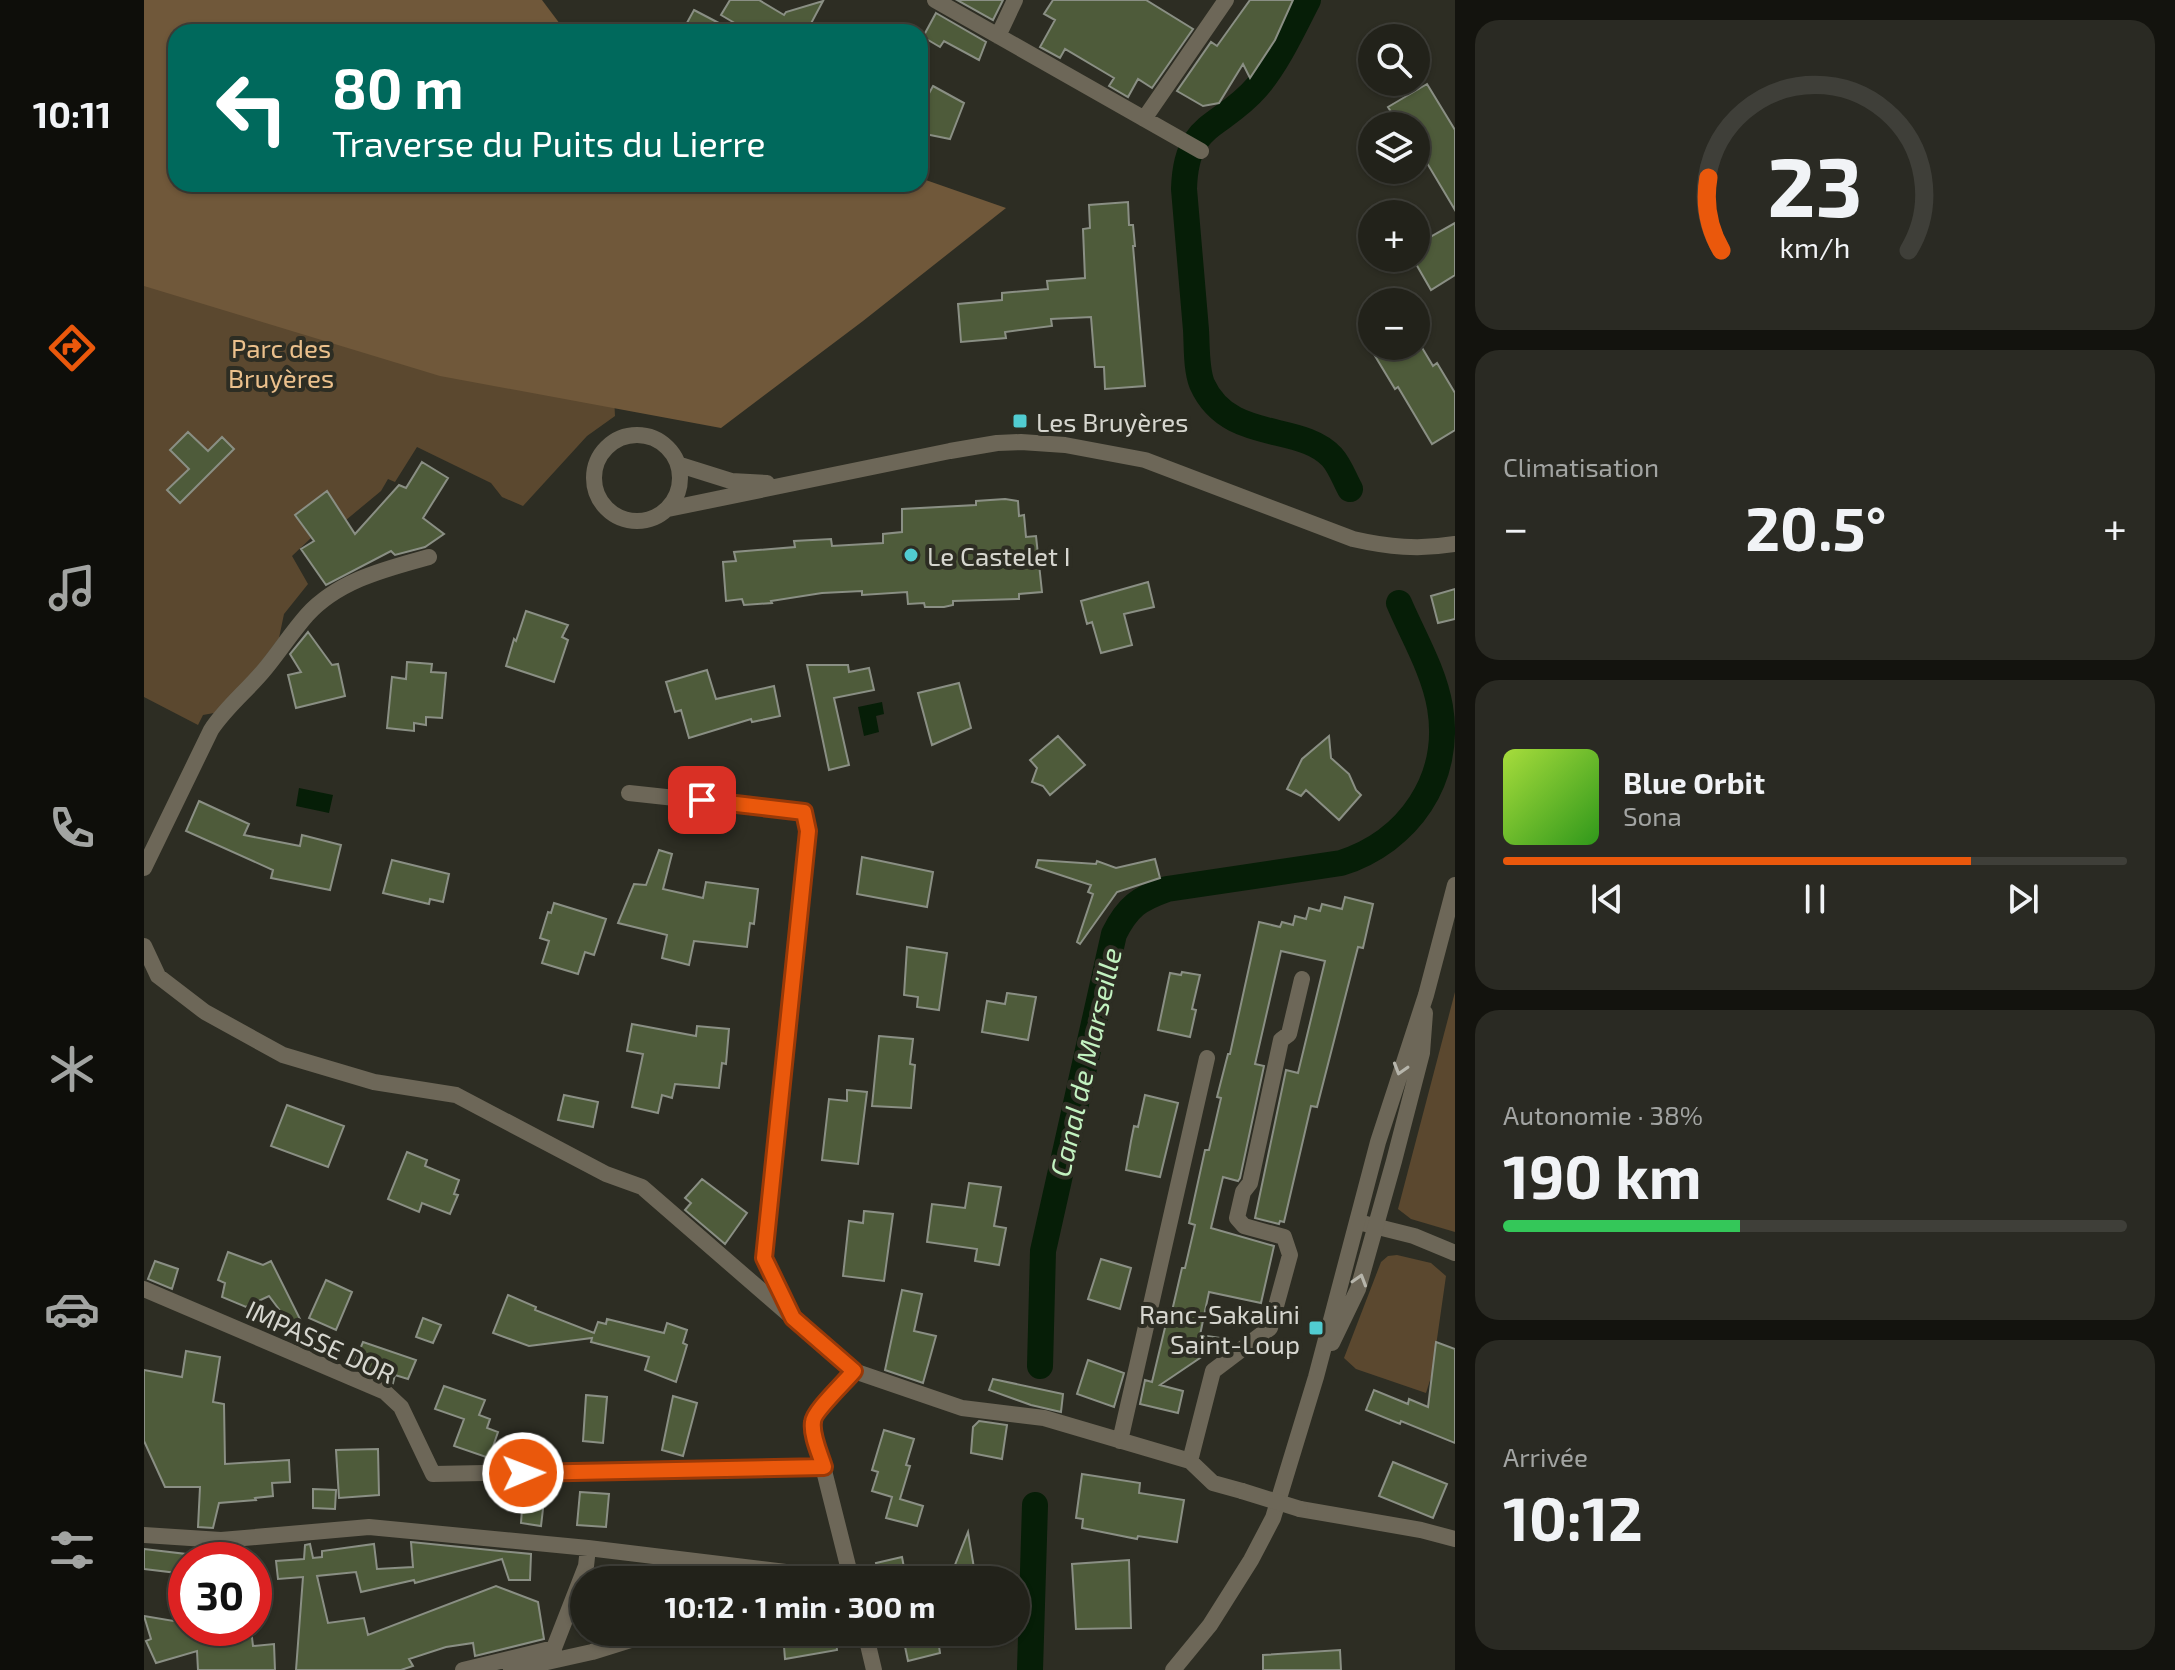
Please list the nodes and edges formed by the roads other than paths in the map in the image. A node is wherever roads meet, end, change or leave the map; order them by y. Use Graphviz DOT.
graph roads {
  1 [pos="935,0"];
  2 [pos="1015,0"];
  3 [pos="1226,0"];
  4 [pos="998,36"];
  5 [pos="1144,119"];
  6 [pos="1201,151"];
  7 [pos="680,465"];
  8 [pos="788,484"];
  9 [pos="668,509"];
  10 [pos="1455,544"];
  11 [pos="429,557"];
  12 [pos="629,793"];
  13 [pos="144,868"];
  14 [pos="1455,885"];
  15 [pos="144,946"];
  16 [pos="144,965"];
  17 [pos="158,976"];
  18 [pos="1302,979"];
  19 [pos="1426,995"];
  20 [pos="1207,1058"];
  21 [pos="1356,1221"];
  22 [pos="1375,1226"];
  23 [pos="1455,1253"];
  24 [pos="144,1289"];
  25 [pos="793,1318"];
  26 [pos="854,1371"];
  27 [pos="1316,1377"];
  28 [pos="1120,1441"];
  29 [pos="1190,1461"];
  30 [pos="824,1467"];
  31 [pos="144,1535"];
  32 [pos="1455,1539"];
  33 [pos="588,1548"];
  34 [pos="724,1566"];
  35 [pos="849,1566"];
  36 [pos="611,1646"];
  37 [pos="868,1646"];
  38 [pos="463,1670"];
  39 [pos="508,1670"];
  40 [pos="874,1670"];
  41 [pos="1173,1670"];
  1 -- 4 [label="street"];
  2 -- 4 [label="street"];
  3 -- 5 [label="street"];
  4 -- 5 [label="street"];
  5 -- 6 [label="street"];
  7 -- 8 [label="street"];
  7 -- 9 [label="street"];
  7 -- 9 [label="street"];
  8 -- 9 [label="street"];
  8 -- 10 [label="street"];
  11 -- 13 [label="street"];
  12 -- 25 [label="street"];
  14 -- 19 [label="street"];
  15 -- 17 [label="street"];
  16 -- 17 [label="street"];
  17 -- 25 [label="street"];
  18 -- 29 [label="street"];
  19 -- 21 [label="street, one-way"];
  19 -- 22 [label="street"];
  20 -- 28 [label="street"];
  21 -- 22 [label="street"];
  21 -- 27 [label="street"];
  22 -- 23 [label="street"];
  27 -- 22 [label="street, one-way"];
  24 -- 30 [label="street, IMPASSE DOR"];
  25 -- 26 [label="street"];
  26 -- 28 [label="street"];
  26 -- 30 [label="street"];
  27 -- 41 [label="street"];
  28 -- 29 [label="street"];
  29 -- 32 [label="street, bridge"];
  30 -- 35 [label="street"];
  31 -- 33 [label="street"];
  33 -- 34 [label="street"];
  33 -- 38 [label="street"];
  36 -- 39 [label="street"];
  37 -- 40 [label="street"];
}
